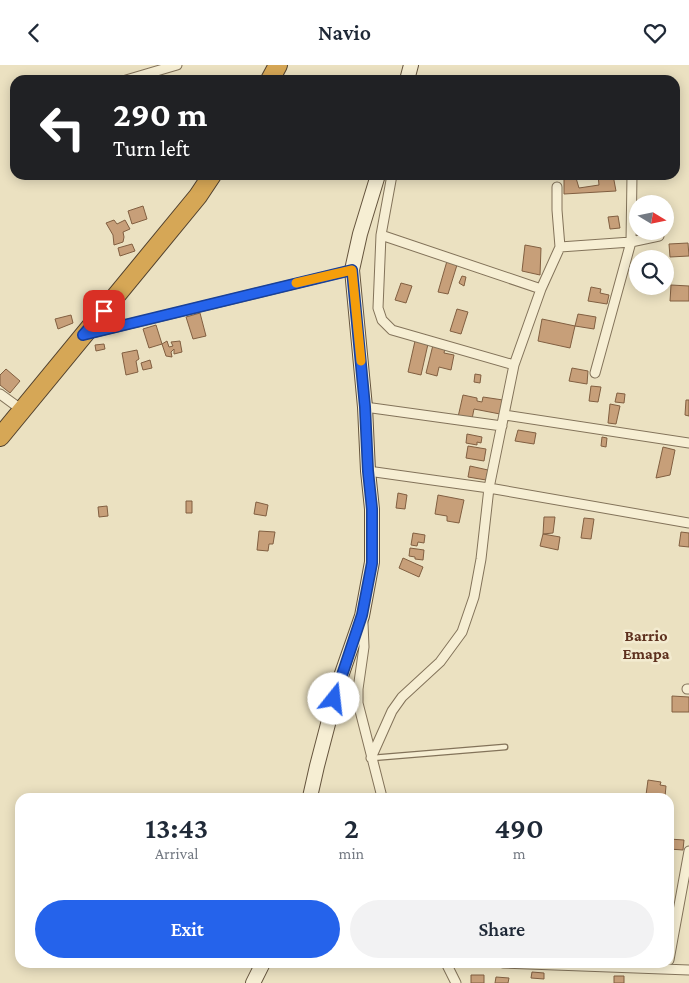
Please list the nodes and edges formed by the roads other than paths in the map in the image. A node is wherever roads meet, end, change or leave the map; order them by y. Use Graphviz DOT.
graph roads {
  1 [pos="177,65"];
  2 [pos="143,75"];
  3 [pos="209,180"];
  4 [pos="376,180"];
  5 [pos="391,180"];
  6 [pos="632,180"];
  7 [pos="557,187"];
  8 [pos="381,235"];
  9 [pos="639,240"];
  10 [pos="631,242"];
  11 [pos="560,247"];
  12 [pos="352,270"];
  13 [pos="541,289"];
  14 [pos="83,335"];
  15 [pos="514,365"];
  16 [pos="595,373"];
  17 [pos="0,394"];
  18 [pos="365,407"];
  19 [pos="22,410"];
  20 [pos="504,415"];
  21 [pos="502,426"];
  22 [pos="0,437"];
  23 [pos="689,443"];
  24 [pos="368,471"];
  25 [pos="489,488"];
  26 [pos="689,523"];
  27 [pos="362,615"];
  28 [pos="504,747"];
  29 [pos="371,758"];
  30 [pos="311,793"];
  31 [pos="381,793"];
  32 [pos="689,851"];
  33 [pos="674,932"];
  34 [pos="674,966"];
  35 [pos="260,968"];
  36 [pos="448,968"];
  37 [pos="689,970"];
  38 [pos="253,983"];
  39 [pos="456,983"];
  1 -- 2 [label="street"];
  3 -- 14 [label="highway"];
  4 -- 12 [label="main road"];
  5 -- 8 [label="street"];
  6 -- 10 [label="street"];
  7 -- 11 [label="street"];
  8 -- 13 [label="street"];
  8 -- 15 [label="street"];
  9 -- 10 [label="street"];
  10 -- 11 [label="street"];
  10 -- 16 [label="street"];
  11 -- 13 [label="street"];
  12 -- 14 [label="street"];
  12 -- 18 [label="main road"];
  13 -- 15 [label="street"];
  14 -- 19 [label="highway"];
  15 -- 20 [label="street"];
  17 -- 19 [label="street"];
  18 -- 21 [label="street"];
  18 -- 24 [label="main road"];
  19 -- 22 [label="highway"];
  20 -- 21 [label="street"];
  20 -- 23 [label="street"];
  21 -- 25 [label="street"];
  24 -- 25 [label="street"];
  24 -- 27 [label="main road"];
  25 -- 26 [label="street"];
  25 -- 29 [label="street"];
  27 -- 29 [label="street"];
  27 -- 30 [label="main road"];
  28 -- 29 [label="lane"];
  29 -- 31 [label="street"];
  32 -- 33 [label="street"];
  34 -- 37 [label="street"];
  35 -- 38 [label="main road"];
  36 -- 39 [label="street"];
}
